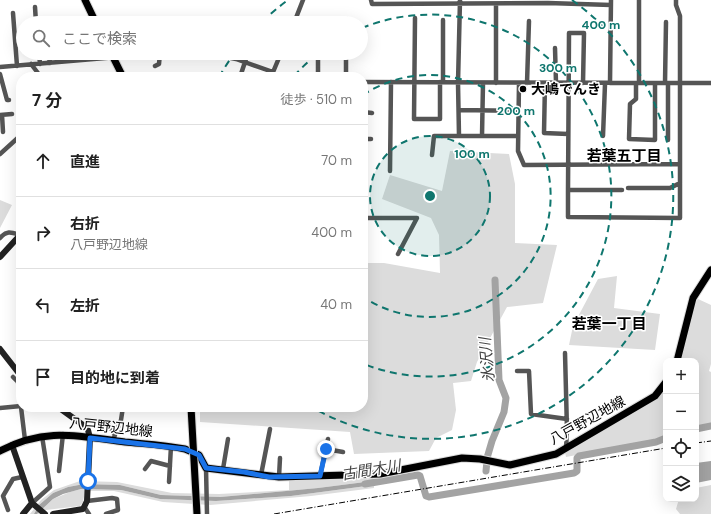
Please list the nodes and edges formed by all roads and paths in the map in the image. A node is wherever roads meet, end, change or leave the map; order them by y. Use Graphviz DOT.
graph roads {
  1 [pos="85,0"];
  2 [pos="303,0"];
  3 [pos="371,0"];
  4 [pos="639,0"];
  5 [pos="676,0"];
  6 [pos="434,2"];
  7 [pos="460,2"];
  8 [pos="611,3"];
  9 [pos="496,5"];
  10 [pos="35,7"];
  11 [pos="13,13"];
  12 [pos="36,16"];
  13 [pos="93,16"];
  14 [pos="297,16"];
  15 [pos="415,18"];
  16 [pos="443,20"];
  17 [pos="528,20"];
  18 [pos="666,22"];
  19 [pos="555,48"];
  20 [pos="16,53"];
  21 [pos="17,60"];
  22 [pos="40,60"];
  23 [pos="50,60"];
  24 [pos="77,60"];
  25 [pos="115,60"];
  26 [pos="159,60"];
  27 [pos="237,60"];
  28 [pos="247,60"];
  29 [pos="278,60"];
  30 [pos="318,60"];
  31 [pos="346,60"];
  32 [pos="50,63"];
  33 [pos="246,63"];
  34 [pos="31,64"];
  35 [pos="40,64"];
  36 [pos="17,66"];
  37 [pos="155,66"];
  38 [pos="0,67"];
  39 [pos="37,72"];
  40 [pos="121,72"];
  41 [pos="242,72"];
  42 [pos="273,72"];
  43 [pos="318,72"];
  44 [pos="346,72"];
  45 [pos="0,74"];
  46 [pos="368,82"];
  47 [pos="391,82"];
  48 [pos="414,82"];
  49 [pos="441,82"];
  50 [pos="458,83"];
  51 [pos="483,83"];
  52 [pos="496,83"];
  53 [pos="518,83"];
  54 [pos="527,83"];
  55 [pos="545,83"];
  56 [pos="556,83"];
  57 [pos="583,83"];
  58 [pos="638,83"];
  59 [pos="655,83"];
  60 [pos="667,83"];
  61 [pos="680,83"];
  62 [pos="711,83"];
  63 [pos="568,84"];
  64 [pos="607,84"];
  65 [pos="10,100"];
  66 [pos="459,110"];
  67 [pos="482,110"];
  68 [pos="518,111"];
  69 [pos="368,113"];
  70 [pos="372,113"];
  71 [pos="1,114"];
  72 [pos="12,114"];
  73 [pos="2,132"];
  74 [pos="568,134"];
  75 [pos="459,136"];
  76 [pos="482,136"];
  77 [pos="518,136"];
  78 [pos="603,136"];
  79 [pos="16,140"];
  80 [pos="668,140"];
  81 [pos="0,154"];
  82 [pos="432,155"];
  83 [pos="568,164"];
  84 [pos="680,164"];
  85 [pos="390,171"];
  86 [pos="680,183"];
  87 [pos="628,188"];
  88 [pos="568,190"];
  89 [pos="622,190"];
  90 [pos="368,218"];
  91 [pos="16,233"];
  92 [pos="0,238"];
  93 [pos="16,239"];
  94 [pos="398,254"];
  95 [pos="0,257"];
  96 [pos="711,270"];
  97 [pos="0,349"];
  98 [pos="565,353"];
  99 [pos="678,358"];
  100 [pos="16,370"];
  101 [pos="516,371"];
  102 [pos="13,377"];
  103 [pos="16,380"];
  104 [pos="663,386"];
  105 [pos="16,407"];
  106 [pos="0,408"];
  107 [pos="22,412"];
  108 [pos="65,412"];
  109 [pos="122,412"];
  110 [pos="191,412"];
  111 [pos="567,419"];
  112 [pos="108,423"];
  113 [pos="270,429"];
  114 [pos="63,434"];
  115 [pos="42,436"];
  116 [pos="113,437"];
  117 [pos="90,438"];
  118 [pos="228,439"];
  119 [pos="328,439"];
  120 [pos="25,440"];
  121 [pos="12,445"];
  122 [pos="171,446"];
  123 [pos="326,449"];
  124 [pos="566,449"];
  125 [pos="0,451"];
  126 [pos="343,452"];
  127 [pos="280,458"];
  128 [pos="170,466"];
  129 [pos="206,468"];
  130 [pos="145,469"];
  131 [pos="223,469"];
  132 [pos="59,470"];
  133 [pos="261,475"];
  134 [pos="320,476"];
  135 [pos="22,477"];
  136 [pos="279,477"];
  137 [pos="169,482"];
  138 [pos="2,497"];
  139 [pos="87,501"];
  140 [pos="33,504"];
  141 [pos="85,508"];
  142 [pos="8,510"];
  143 [pos="23,514"];
  144 [pos="45,514"];
  145 [pos="53,514"];
  146 [pos="89,514"];
  147 [pos="106,514"];
  148 [pos="197,514"];
  149 [pos="207,514"];
  1 -- 13 [label="main road"];
  2 -- 14 [label="street"];
  3 -- 6 [label="street"];
  4 -- 58 [label="street"];
  5 -- 61 [label="street"];
  6 -- 7 [label="street"];
  7 -- 9 [label="street"];
  7 -- 50 [label="street"];
  8 -- 9 [label="street"];
  8 -- 64 [label="street"];
  9 -- 52 [label="street"];
  10 -- 12 [label="street"];
  11 -- 20 [label="street"];
  15 -- 48 [label="street"];
  16 -- 49 [label="street"];
  17 -- 54 [label="street"];
  18 -- 60 [label="street"];
  19 -- 56 [label="street"];
  21 -- 36 [label="street"];
  22 -- 35 [label="street"];
  23 -- 32 [label="street"];
  24 -- 32 [label="street"];
  25 -- 40 [label="main road"];
  26 -- 37 [label="street"];
  27 -- 33 [label="street"];
  28 -- 33 [label="street"];
  29 -- 42 [label="street"];
  30 -- 43 [label="street"];
  31 -- 44 [label="street"];
  32 -- 35 [label="street"];
  33 -- 41 [label="street"];
  33 -- 42 [label="street"];
  34 -- 35 [label="street"];
  34 -- 36 [label="street"];
  34 -- 39 [label="street"];
  36 -- 38 [label="street"];
  45 -- 65 [label="street"];
  46 -- 47 [label="street"];
  47 -- 48 [label="street"];
  47 -- 85 [label="street"];
  48 -- 49 [label="street"];
  48 -- 49 [label="street"];
  49 -- 50 [label="street"];
  50 -- 51 [label="street"];
  50 -- 66 [label="street"];
  51 -- 52 [label="street"];
  51 -- 67 [label="street"];
  52 -- 53 [label="street"];
  53 -- 54 [label="street"];
  53 -- 68 [label="street"];
  54 -- 55 [label="street"];
  55 -- 56 [label="street"];
  55 -- 74 [label="street"];
  56 -- 63 [label="street"];
  57 -- 63 [label="street"];
  57 -- 63 [label="street"];
  57 -- 64 [label="street"];
  58 -- 59 [label="street"];
  58 -- 59 [label="street"];
  58 -- 64 [label="street"];
  59 -- 60 [label="street"];
  60 -- 61 [label="street"];
  60 -- 80 [label="street"];
  61 -- 62 [label="street"];
  61 -- 84 [label="street"];
  63 -- 74 [label="street"];
  64 -- 78 [label="street"];
  66 -- 67 [label="street"];
  66 -- 75 [label="street"];
  67 -- 68 [label="street"];
  67 -- 76 [label="street"];
  68 -- 77 [label="street"];
  69 -- 70 [label="street"];
  71 -- 72 [label="street"];
  71 -- 73 [label="street"];
  74 -- 83 [label="street"];
  75 -- 76 [label="street"];
  75 -- 82 [label="street"];
  76 -- 77 [label="street"];
  77 -- 83 [label="street"];
  79 -- 81 [label="street"];
  83 -- 84 [label="street"];
  83 -- 88 [label="street"];
  84 -- 86 [label="street"];
  86 -- 87 [label="street"];
  86 -- 88 [label="street"];
  88 -- 89 [label="street"];
  90 -- 94 [label="street"];
  91 -- 92 [label="street"];
  93 -- 95 [label="street"];
  96 -- 99 [label="main road"];
  97 -- 100 [label="street"];
  98 -- 111 [label="street"];
  101 -- 111 [label="street"];
  102 -- 103 [label="street"];
  104 -- 124 [label="main road, 八戸野辺地線"];
  105 -- 106 [label="street"];
  107 -- 120 [label="street"];
  108 -- 117 [label="street"];
  109 -- 116 [label="street"];
  110 -- 148 [label="main road, bridge"];
  111 -- 124 [label="street"];
  112 -- 116 [label="street"];
  113 -- 133 [label="street"];
  114 -- 115 [label="main road, 八戸野辺地線"];
  114 -- 117 [label="main road, 八戸野辺地線"];
  114 -- 132 [label="street"];
  115 -- 120 [label="main road, 八戸野辺地線"];
  115 -- 140 [label="street"];
  116 -- 117 [label="main road, 八戸野辺地線"];
  116 -- 122 [label="main road, 八戸野辺地線"];
  117 -- 139 [label="street"];
  118 -- 131 [label="street"];
  119 -- 123 [label="street"];
  120 -- 121 [label="main road, 八戸野辺地線"];
  121 -- 125 [label="main road, 八戸野辺地線"];
  121 -- 135 [label="street"];
  122 -- 128 [label="street"];
  122 -- 129 [label="main road, 八戸野辺地線"];
  123 -- 126 [label="street"];
  123 -- 134 [label="street"];
  124 -- 134 [label="main road, 八戸野辺地線"];
  127 -- 136 [label="street"];
  128 -- 130 [label="street"];
  128 -- 137 [label="street"];
  129 -- 131 [label="main road, 八戸野辺地線"];
  129 -- 149 [label="street"];
  131 -- 133 [label="main road, 八戸野辺地線"];
  133 -- 136 [label="main road, 八戸野辺地線"];
  134 -- 136 [label="main road, 八戸野辺地線"];
  135 -- 138 [label="street"];
  135 -- 140 [label="street"];
  138 -- 142 [label="street"];
  139 -- 141 [label="street"];
  139 -- 147 [label="street"];
  140 -- 143 [label="street"];
  140 -- 144 [label="street"];
  141 -- 145 [label="street"];
  141 -- 146 [label="street"];
}
